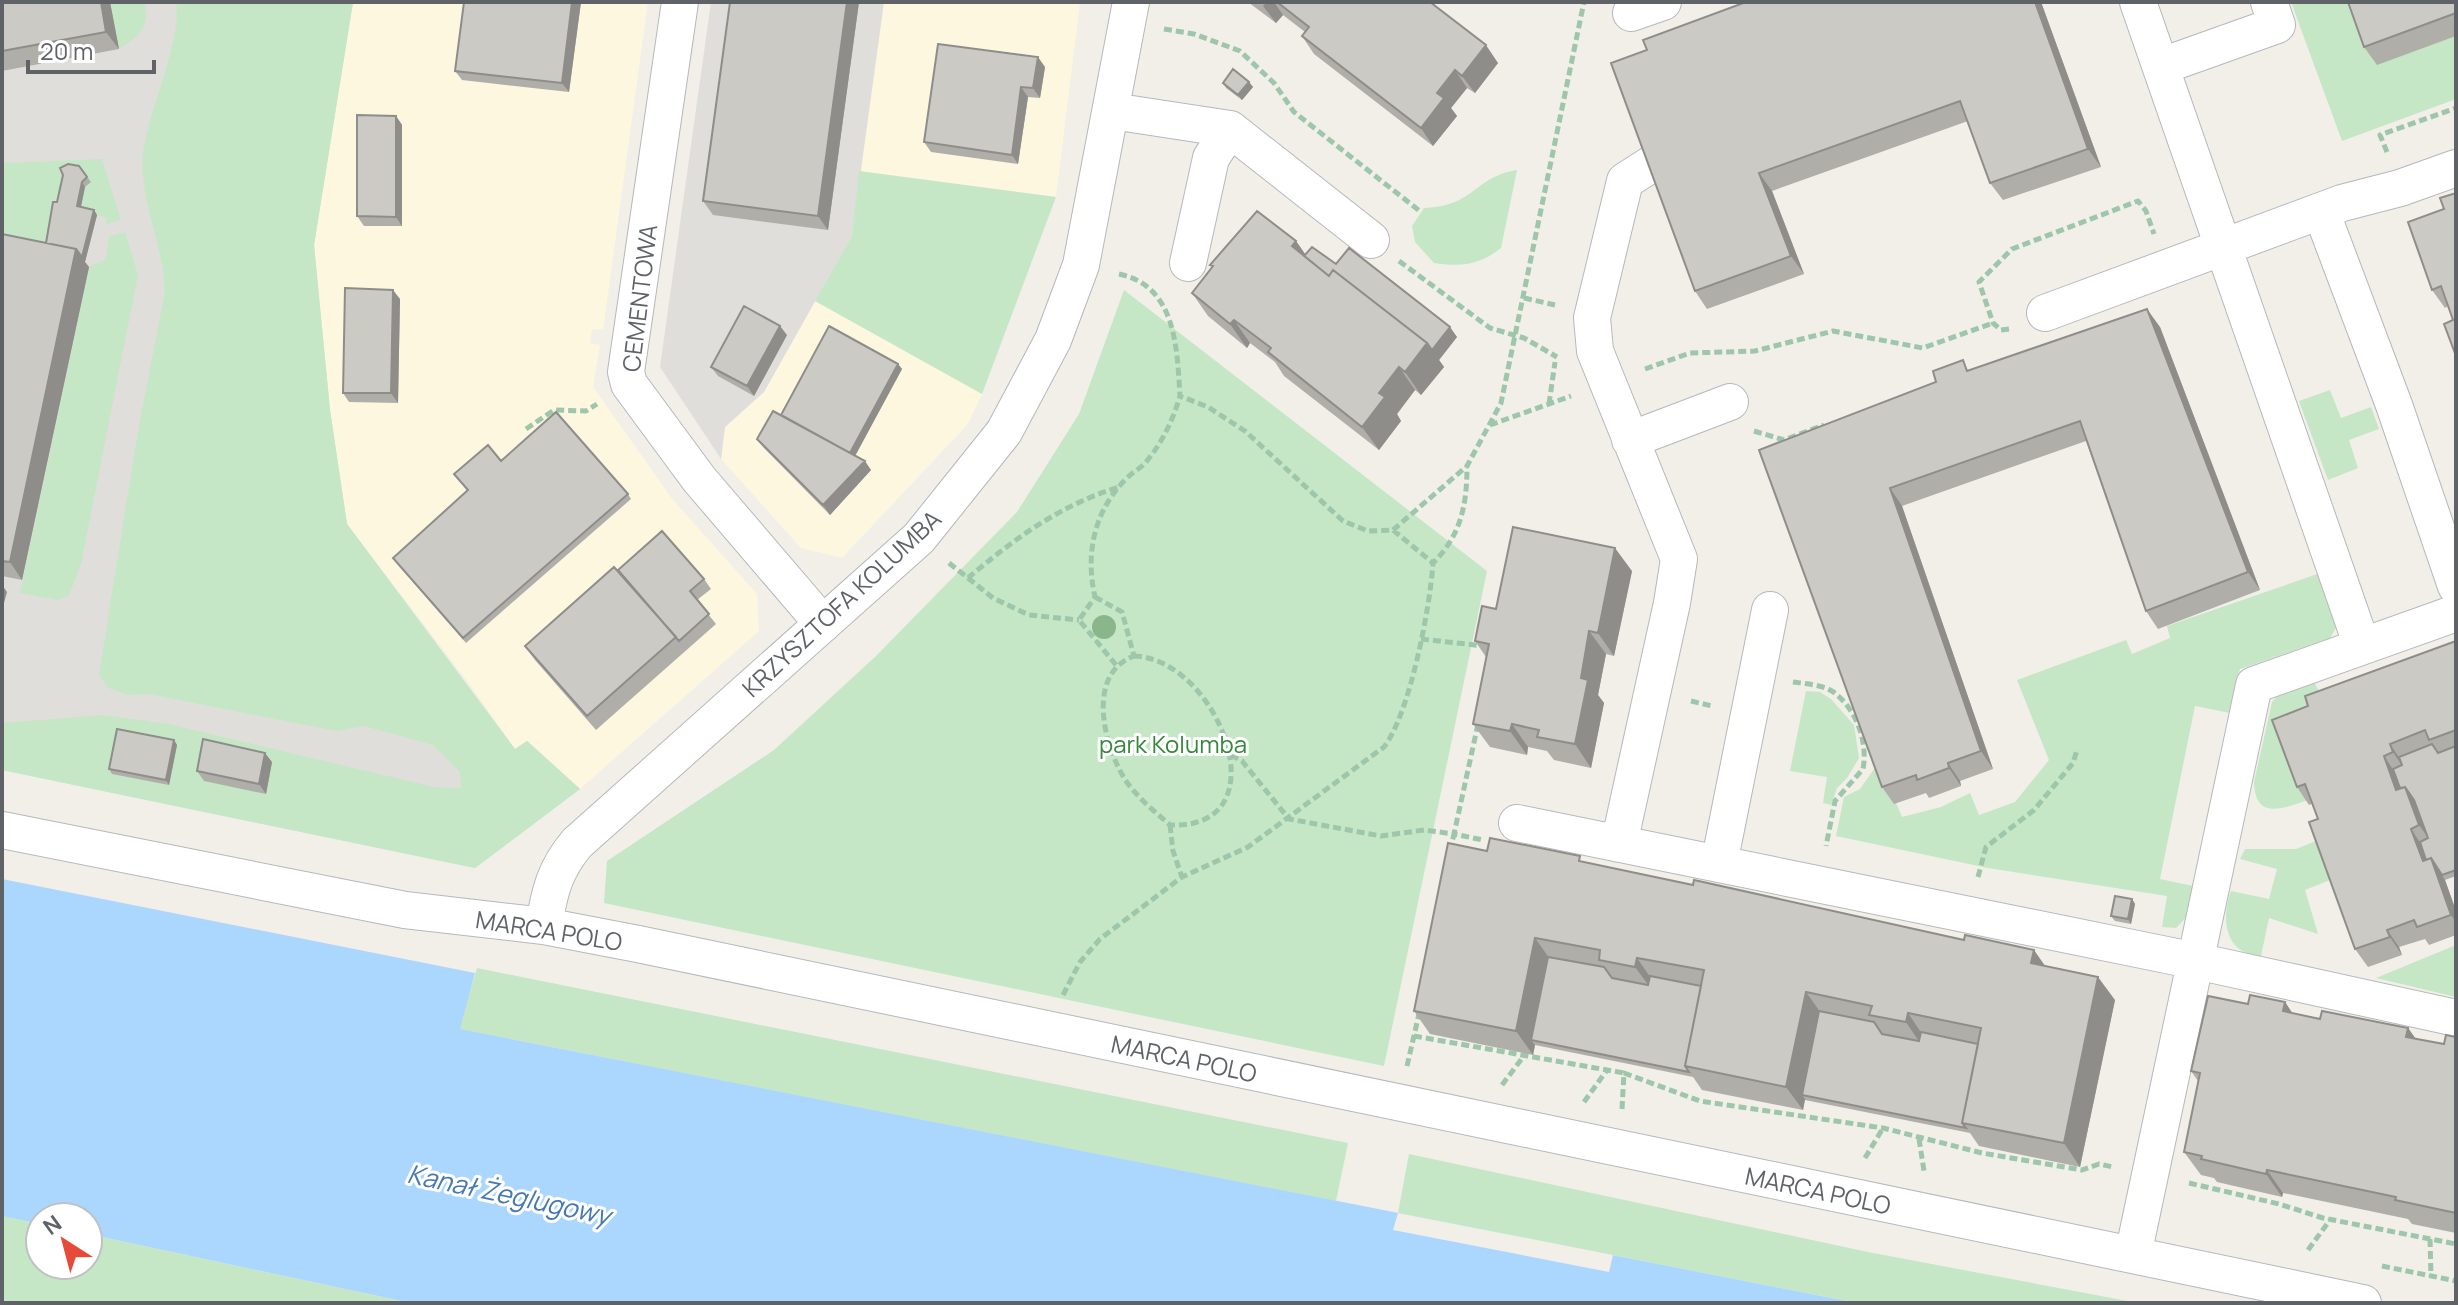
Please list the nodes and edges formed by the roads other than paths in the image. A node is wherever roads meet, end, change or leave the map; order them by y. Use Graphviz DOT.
graph roads {
  1 [pos="680,2"];
  2 [pos="2138,2"];
  3 [pos="2269,2"];
  4 [pos="1129,12"];
  5 [pos="2162,66"];
  6 [pos="1112,111"];
  7 [pos="1230,129"];
  8 [pos="1653,163"];
  9 [pos="2456,168"];
  10 [pos="2321,211"];
  11 [pos="1371,240"];
  12 [pos="2221,247"];
  13 [pos="1188,263"];
  14 [pos="2045,313"];
  15 [pos="1730,402"];
  16 [pos="1630,440"];
  17 [pos="2456,586"];
  18 [pos="1770,610"];
  19 [pos="2456,613"];
  20 [pos="823,624"];
  21 [pos="2362,646"];
  22 [pos="1517,823"];
  23 [pos="2,830"];
  24 [pos="1619,844"];
  25 [pos="1719,864"];
  26 [pos="544,926"];
  27 [pos="2196,961"];
  28 [pos="2456,1018"];
  29 [pos="2133,1255"];
  30 [pos="2363,1303"];
  1 -- 20 [label="street, CEMENTOWA"];
  2 -- 5 [label="street"];
  3 -- 5 [label="street"];
  4 -- 6 [label="street, KRZYSZTOFA KOLUMBA"];
  5 -- 12 [label="street"];
  6 -- 7 [label="street"];
  6 -- 20 [label="street, KRZYSZTOFA KOLUMBA"];
  7 -- 11 [label="street"];
  7 -- 13 [label="street"];
  8 -- 16 [label="street"];
  9 -- 10 [label="street"];
  10 -- 12 [label="street"];
  10 -- 17 [label="street"];
  12 -- 14 [label="street"];
  12 -- 21 [label="street"];
  15 -- 16 [label="street"];
  16 -- 24 [label="street"];
  18 -- 25 [label="street"];
  19 -- 21 [label="street"];
  20 -- 26 [label="street, KRZYSZTOFA KOLUMBA"];
  21 -- 27 [label="street"];
  22 -- 24 [label="street"];
  23 -- 26 [label="street, MARCA POLO"];
  24 -- 25 [label="street"];
  25 -- 27 [label="street"];
  26 -- 29 [label="street, MARCA POLO"];
  27 -- 28 [label="street"];
  27 -- 29 [label="street"];
  29 -- 30 [label="street, MARCA POLO"];
}
